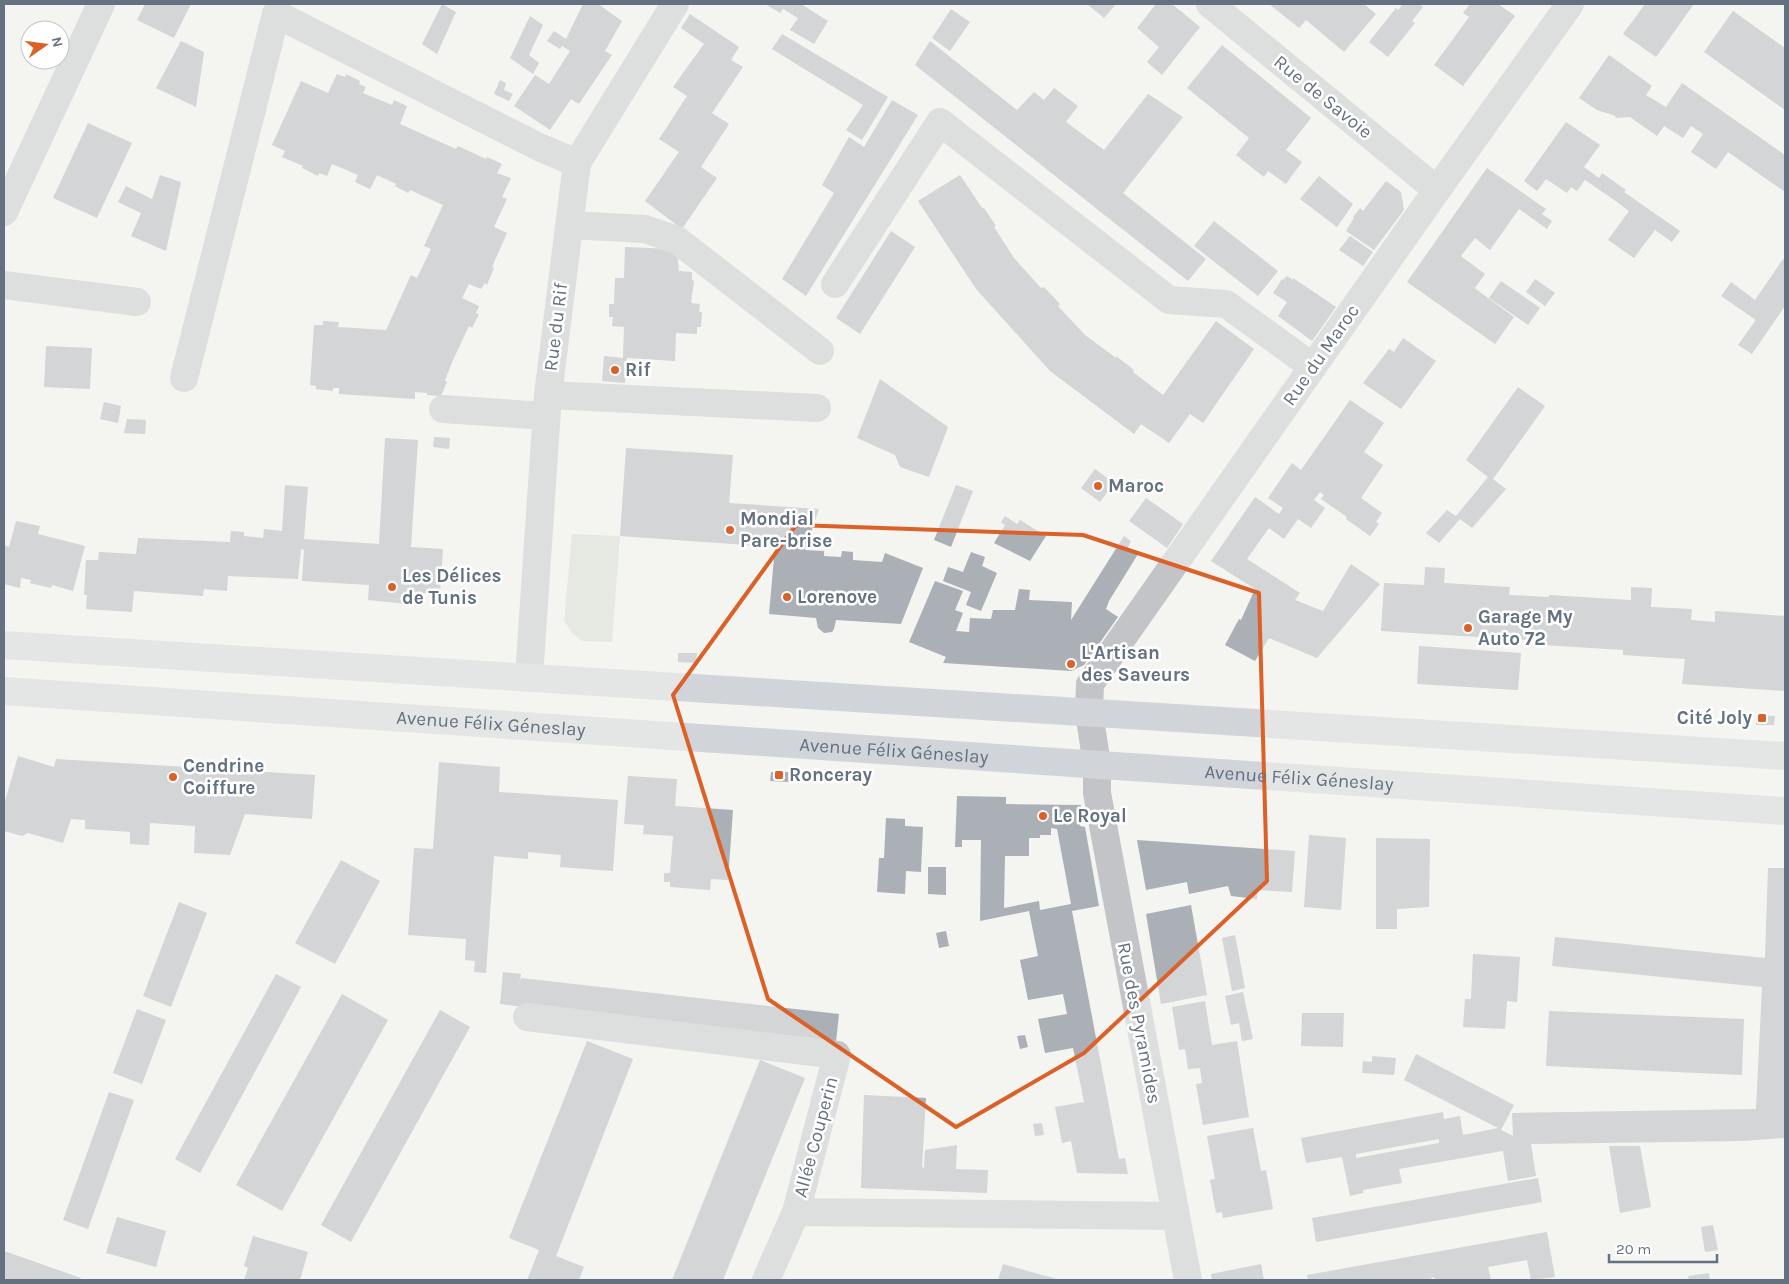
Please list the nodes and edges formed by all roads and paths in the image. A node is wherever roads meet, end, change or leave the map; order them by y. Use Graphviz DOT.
graph roads {
  1 [pos="101,4"];
  2 [pos="675,4"];
  3 [pos="1210,4"];
  4 [pos="1570,4"];
  5 [pos="577,163"];
  6 [pos="1437,190"];
  7 [pos="4,212"];
  8 [pos="569,225"];
  9 [pos="835,284"];
  10 [pos="4,285"];
  11 [pos="137,302"];
  12 [pos="820,351"];
  13 [pos="1313,367"];
  14 [pos="184,378"];
  15 [pos="547,406"];
  16 [pos="817,408"];
  17 [pos="443,409"];
  18 [pos="4,645"];
  19 [pos="529,678"];
  20 [pos="4,691"];
  21 [pos="1089,712"];
  22 [pos="1785,756"];
  23 [pos="1097,765"];
  24 [pos="1785,811"];
  25 [pos="527,1017"];
  26 [pos="796,1212"];
  27 [pos="1175,1216"];
  28 [pos="766,1280"];
  29 [pos="1188,1280"];
  1 -- 7 [label="street"];
  2 -- 5 [label="street, Rue du Rif"];
  3 -- 6 [label="street, Rue de Savoie"];
  4 -- 6 [label="street, Rue du Maroc"];
  5 -- 8 [label="street, Rue du Rif"];
  5 -- 14 [label="street"];
  6 -- 13 [label="street, Rue du Maroc"];
  8 -- 12 [label="street"];
  8 -- 15 [label="street, Rue du Rif"];
  9 -- 13 [label="street"];
  10 -- 11 [label="street"];
  13 -- 21 [label="street, Rue du Maroc"];
  15 -- 16 [label="street"];
  15 -- 17 [label="street"];
  15 -- 19 [label="street, Rue du Rif"];
  18 -- 19 [label="main road"];
  19 -- 21 [label="main road"];
  20 -- 23 [label="main road, Avenue Félix Géneslay"];
  21 -- 22 [label="main road"];
  21 -- 23 [label="street, Rue du Maroc"];
  23 -- 24 [label="main road, Avenue Félix Géneslay"];
  23 -- 27 [label="street, Rue des Pyramides"];
  25 -- 26 [label="street, Allée Couperin"];
  26 -- 27 [label="street, Allée Couperin"];
  26 -- 28 [label="street"];
  27 -- 29 [label="street, Rue des Pyramides"];
}
